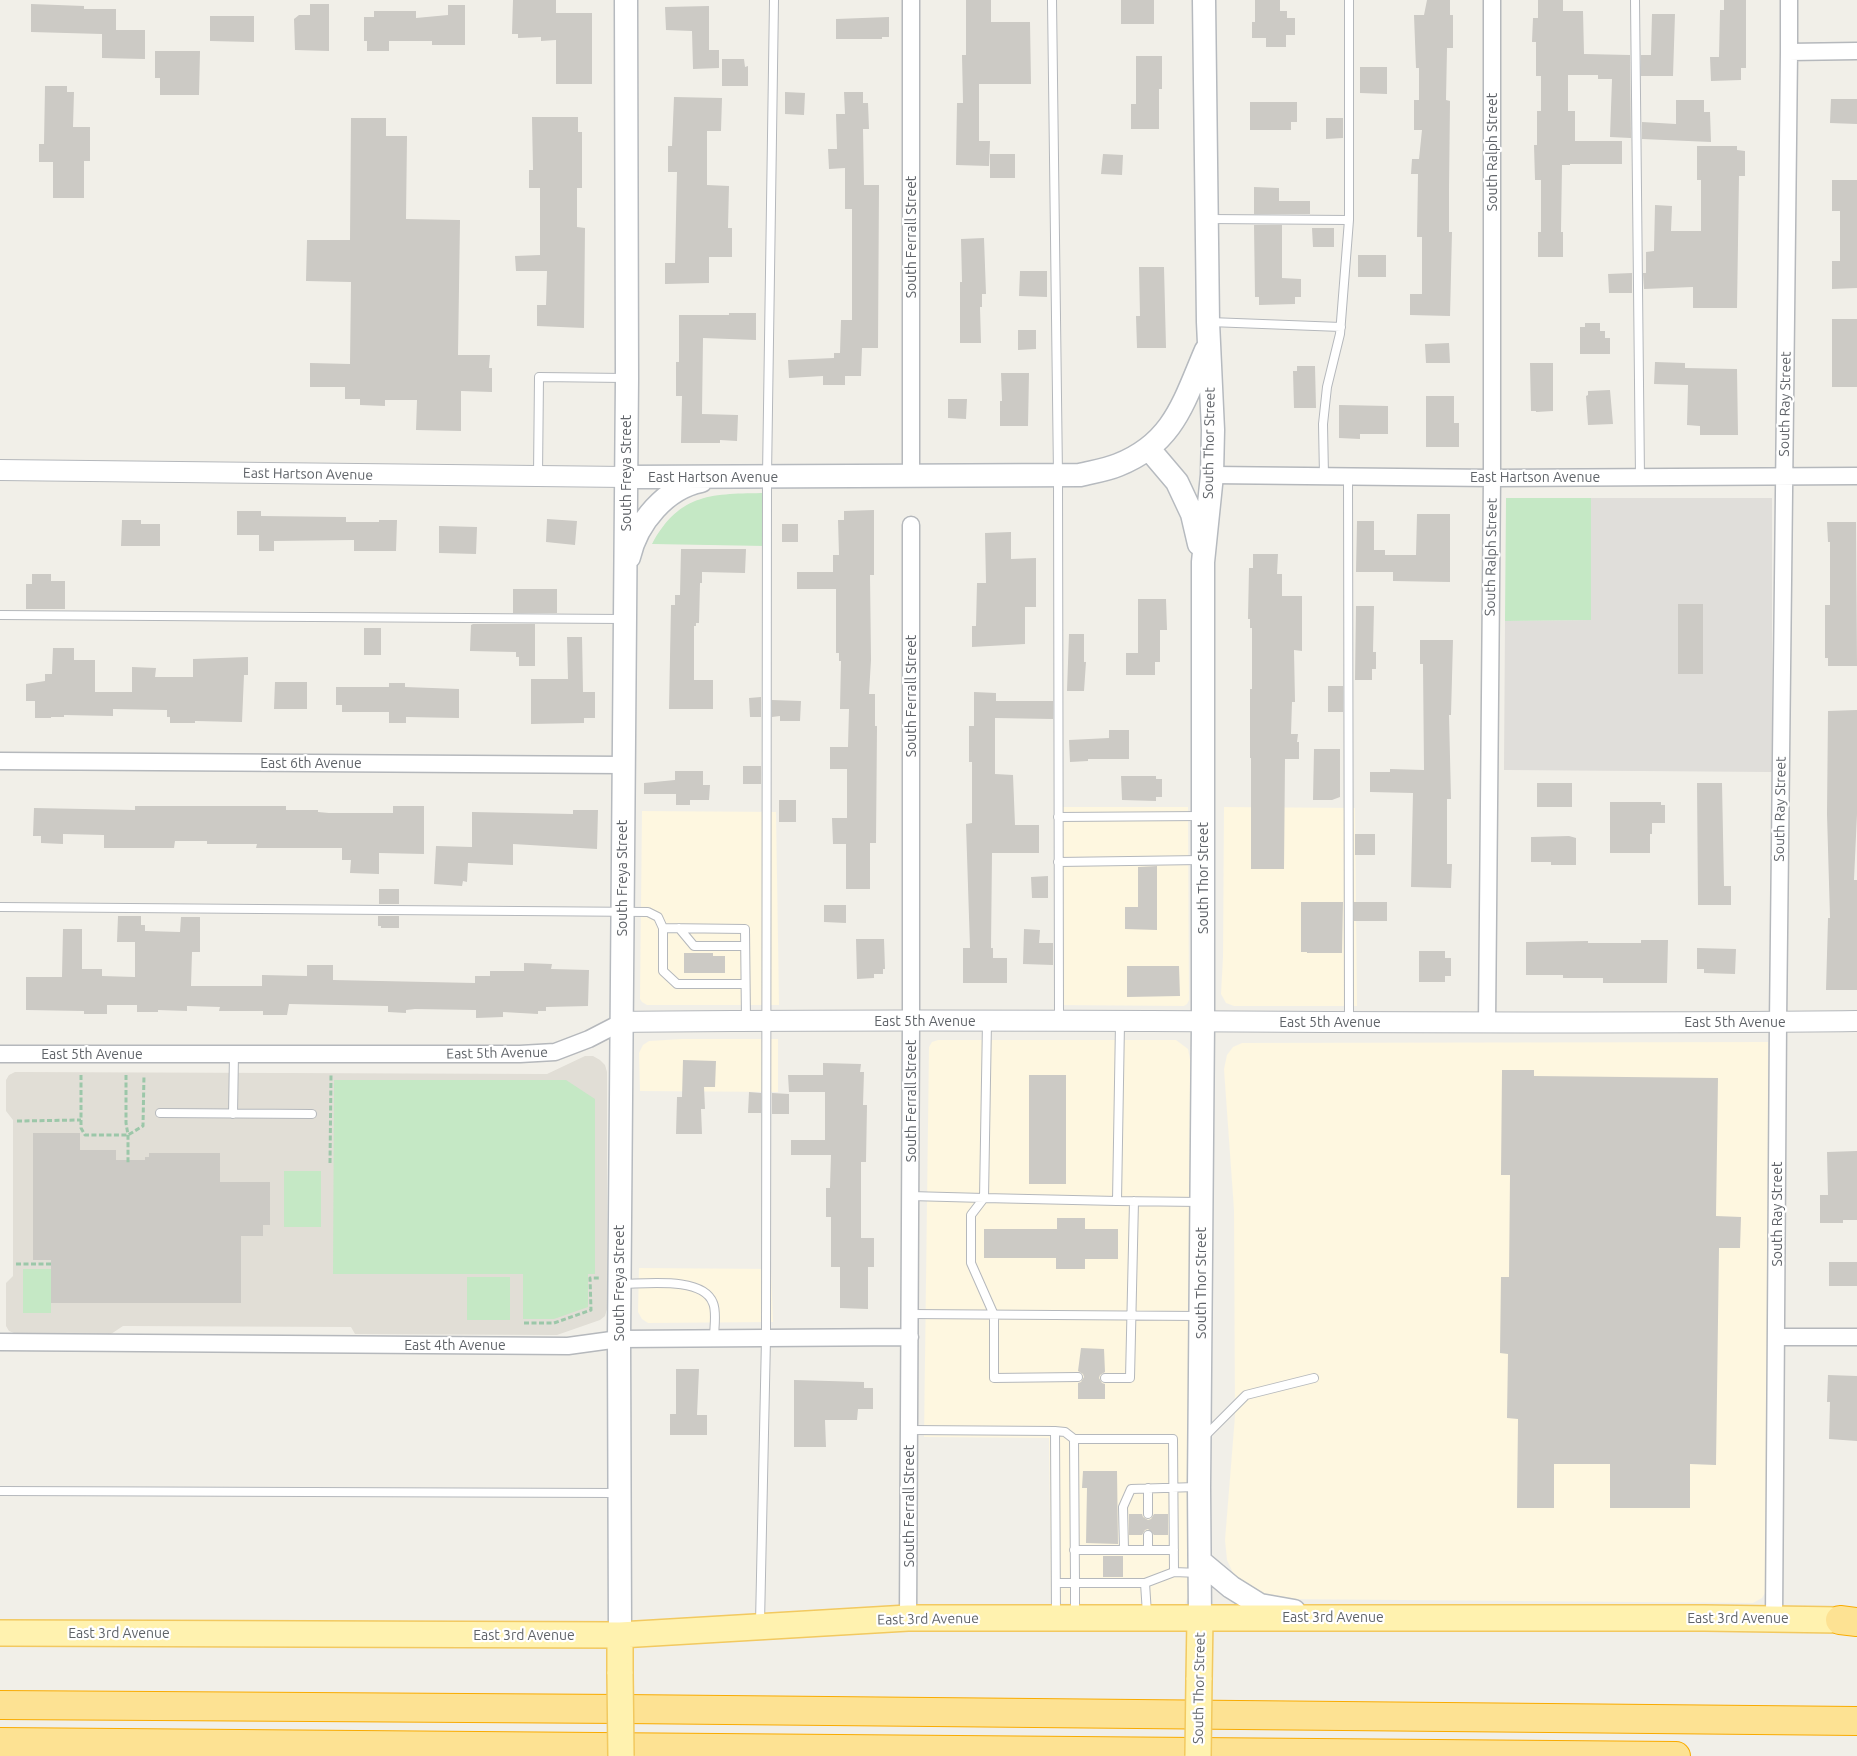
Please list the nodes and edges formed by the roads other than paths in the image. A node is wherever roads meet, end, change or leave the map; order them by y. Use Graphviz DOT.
graph roads {
  1 [pos="626,0"];
  2 [pos="774,0"];
  3 [pos="910,0"];
  4 [pos="1052,0"];
  5 [pos="1204,0"];
  6 [pos="1349,0"];
  7 [pos="1492,0"];
  8 [pos="1635,0"];
  9 [pos="1788,0"];
  10 [pos="1857,51"];
  11 [pos="1790,52"];
  12 [pos="1206,219"];
  13 [pos="1349,220"];
  14 [pos="1208,322"];
  15 [pos="1341,327"];
  16 [pos="1208,345"];
  17 [pos="627,378"];
  18 [pos="1149,449"];
  19 [pos="0,470"];
  20 [pos="911,475"];
  21 [pos="1058,475"];
  22 [pos="1212,475"];
  23 [pos="767,476"];
  24 [pos="1324,476"];
  25 [pos="1348,476"];
  26 [pos="1784,476"];
  27 [pos="1857,476"];
  28 [pos="538,477"];
  29 [pos="626,477"];
  30 [pos="725,477"];
  31 [pos="1640,477"];
  32 [pos="1492,478"];
  33 [pos="911,525"];
  34 [pos="1203,562"];
  35 [pos="625,583"];
  36 [pos="0,615"];
  37 [pos="625,619"];
  38 [pos="0,761"];
  39 [pos="623,765"];
  40 [pos="1203,816"];
  41 [pos="1058,818"];
  42 [pos="1203,860"];
  43 [pos="1058,862"];
  44 [pos="0,907"];
  45 [pos="621,912"];
  46 [pos="664,928"];
  47 [pos="680,928"];
  48 [pos="745,946"];
  49 [pos="745,984"];
  50 [pos="756,1021"];
  51 [pos="987,1021"];
  52 [pos="1059,1021"];
  53 [pos="1120,1021"];
  54 [pos="1857,1021"];
  55 [pos="622,1022"];
  56 [pos="911,1022"];
  57 [pos="1204,1022"];
  58 [pos="1349,1022"];
  59 [pos="1778,1022"];
  60 [pos="1487,1023"];
  61 [pos="0,1054"];
  62 [pos="234,1054"];
  63 [pos="160,1113"];
  64 [pos="233,1114"];
  65 [pos="312,1114"];
  66 [pos="910,1196"];
  67 [pos="984,1198"];
  68 [pos="1117,1201"];
  69 [pos="1134,1201"];
  70 [pos="1202,1202"];
  71 [pos="612,1281"];
  72 [pos="910,1314"];
  73 [pos="994,1315"];
  74 [pos="1132,1316"];
  75 [pos="1201,1316"];
  76 [pos="910,1337"];
  77 [pos="1776,1337"];
  78 [pos="1857,1337"];
  79 [pos="714,1338"];
  80 [pos="766,1338"];
  81 [pos="618,1339"];
  82 [pos="0,1342"];
  83 [pos="1078,1377"];
  84 [pos="1105,1378"];
  85 [pos="1314,1378"];
  86 [pos="909,1430"];
  87 [pos="1055,1431"];
  88 [pos="1074,1439"];
  89 [pos="1201,1440"];
  90 [pos="1174,1487"];
  91 [pos="1199,1487"];
  92 [pos="1148,1488"];
  93 [pos="0,1491"];
  94 [pos="618,1493"];
  95 [pos="1148,1514"];
  96 [pos="1148,1535"];
  97 [pos="1074,1550"];
  98 [pos="1124,1550"];
  99 [pos="1148,1550"];
  100 [pos="1174,1550"];
  101 [pos="1201,1568"];
  102 [pos="1174,1572"];
  103 [pos="1056,1583"];
  104 [pos="1076,1583"];
  105 [pos="1145,1583"];
  106 [pos="1329,1617"];
  107 [pos="908,1618"];
  108 [pos="1066,1618"];
  109 [pos="1147,1618"];
  110 [pos="1200,1618"];
  111 [pos="1774,1618"];
  112 [pos="1851,1620"];
  113 [pos="760,1626"];
  114 [pos="0,1633"];
  115 [pos="620,1635"];
  116 [pos="0,1705"];
  117 [pos="1857,1721"];
  118 [pos="0,1742"];
  119 [pos="620,1756"];
  120 [pos="1198,1756"];
  121 [pos="1676,1756"];
  1 -- 17 [label="main road, South Freya Street"];
  2 -- 23 [label="lane"];
  3 -- 20 [label="street, South Ferrall Street"];
  4 -- 21 [label="lane"];
  5 -- 12 [label="main road, South Thor Street"];
  6 -- 13 [label="lane"];
  7 -- 32 [label="street, South Ralph Street"];
  8 -- 31 [label="lane"];
  9 -- 11 [label="street, South Ray Street"];
  10 -- 11 [label="street"];
  11 -- 26 [label="street, South Ray Street"];
  12 -- 13 [label="lane"];
  12 -- 14 [label="main road, South Thor Street"];
  13 -- 15 [label="lane"];
  14 -- 15 [label="lane"];
  14 -- 16 [label="main road, South Thor Street"];
  15 -- 24 [label="lane"];
  16 -- 18 [label="main road, East Hartson Avenue"];
  16 -- 22 [label="main road, South Thor Street"];
  17 -- 28 [label="lane"];
  17 -- 29 [label="main road, South Freya Street"];
  18 -- 21 [label="main road, East Hartson Avenue"];
  18 -- 34 [label="main road"];
  19 -- 28 [label="street, East Hartson Avenue"];
  20 -- 21 [label="main road, East Hartson Avenue"];
  20 -- 23 [label="main road, East Hartson Avenue"];
  21 -- 41 [label="lane"];
  22 -- 24 [label="street, East Hartson Avenue"];
  22 -- 34 [label="main road, South Thor Street"];
  23 -- 30 [label="main road, East Hartson Avenue"];
  23 -- 50 [label="lane"];
  24 -- 25 [label="street, East Hartson Avenue"];
  25 -- 32 [label="street, East Hartson Avenue"];
  25 -- 58 [label="lane"];
  26 -- 27 [label="street, East Hartson Avenue"];
  26 -- 31 [label="street, East Hartson Avenue"];
  26 -- 59 [label="street, South Ray Street"];
  28 -- 29 [label="street, East Hartson Avenue"];
  29 -- 30 [label="main road, East Hartson Avenue"];
  29 -- 35 [label="main road, South Freya Street"];
  30 -- 35 [label="main road"];
  31 -- 32 [label="street, East Hartson Avenue"];
  32 -- 60 [label="street, South Ralph Street"];
  33 -- 56 [label="street, South Ferrall Street"];
  34 -- 40 [label="main road, South Thor Street"];
  35 -- 37 [label="main road, South Freya Street"];
  36 -- 37 [label="lane"];
  37 -- 39 [label="main road, South Freya Street"];
  38 -- 39 [label="street, East 6th Avenue"];
  39 -- 45 [label="main road, South Freya Street"];
  40 -- 41 [label="lane"];
  40 -- 42 [label="main road, South Thor Street"];
  41 -- 43 [label="lane"];
  42 -- 43 [label="lane"];
  42 -- 57 [label="main road, South Thor Street"];
  43 -- 52 [label="lane"];
  44 -- 45 [label="lane"];
  45 -- 46 [label="lane"];
  45 -- 55 [label="main road, South Freya Street"];
  46 -- 47 [label="lane"];
  46 -- 49 [label="lane"];
  47 -- 48 [label="lane"];
  47 -- 48 [label="lane"];
  48 -- 49 [label="lane"];
  49 -- 50 [label="lane"];
  50 -- 55 [label="street, East 5th Avenue"];
  50 -- 56 [label="street, East 5th Avenue"];
  50 -- 80 [label="lane"];
  51 -- 52 [label="street, East 5th Avenue"];
  51 -- 56 [label="street, East 5th Avenue"];
  51 -- 67 [label="lane"];
  52 -- 53 [label="street, East 5th Avenue"];
  53 -- 57 [label="street, East 5th Avenue"];
  53 -- 68 [label="lane"];
  54 -- 59 [label="street, East 5th Avenue"];
  55 -- 62 [label="street, East 5th Avenue"];
  55 -- 71 [label="main road, South Freya Street"];
  56 -- 66 [label="street, South Ferrall Street"];
  57 -- 58 [label="street, East 5th Avenue"];
  57 -- 70 [label="main road, South Thor Street"];
  58 -- 60 [label="street, East 5th Avenue"];
  59 -- 60 [label="street, East 5th Avenue"];
  59 -- 77 [label="street, South Ray Street"];
  61 -- 62 [label="street, East 5th Avenue"];
  62 -- 64 [label="lane"];
  63 -- 64 [label="lane"];
  64 -- 65 [label="lane"];
  66 -- 67 [label="lane"];
  66 -- 72 [label="street, South Ferrall Street"];
  67 -- 68 [label="lane"];
  67 -- 73 [label="lane"];
  68 -- 69 [label="lane"];
  69 -- 70 [label="lane"];
  69 -- 74 [label="lane"];
  70 -- 75 [label="main road, South Thor Street"];
  71 -- 79 [label="lane"];
  71 -- 81 [label="main road, South Freya Street"];
  72 -- 73 [label="lane"];
  72 -- 76 [label="street, South Ferrall Street"];
  73 -- 74 [label="lane"];
  73 -- 83 [label="lane"];
  74 -- 75 [label="lane"];
  74 -- 84 [label="lane"];
  75 -- 89 [label="main road, South Thor Street"];
  76 -- 80 [label="street, East 4th Avenue"];
  76 -- 86 [label="street, South Ferrall Street"];
  77 -- 78 [label="street"];
  77 -- 111 [label="street, South Ray Street"];
  79 -- 80 [label="street, East 4th Avenue"];
  79 -- 81 [label="street, East 4th Avenue"];
  80 -- 113 [label="lane"];
  81 -- 82 [label="street, East 4th Avenue"];
  81 -- 94 [label="main road, South Freya Street"];
  85 -- 89 [label="lane"];
  86 -- 87 [label="lane"];
  86 -- 107 [label="street, South Ferrall Street"];
  87 -- 88 [label="lane"];
  87 -- 103 [label="lane"];
  88 -- 90 [label="lane"];
  88 -- 97 [label="lane"];
  89 -- 91 [label="main road, South Thor Street"];
  90 -- 91 [label="lane"];
  90 -- 92 [label="lane"];
  90 -- 100 [label="lane"];
  91 -- 101 [label="main road, South Thor Street"];
  92 -- 95 [label="lane"];
  92 -- 98 [label="lane"];
  93 -- 94 [label="lane"];
  94 -- 115 [label="main road, South Freya Street"];
  96 -- 99 [label="lane"];
  97 -- 98 [label="lane"];
  97 -- 104 [label="lane"];
  98 -- 99 [label="lane"];
  99 -- 100 [label="lane"];
  100 -- 102 [label="lane"];
  101 -- 102 [label="lane"];
  101 -- 106 [label="main road"];
  101 -- 110 [label="main road, South Thor Street"];
  102 -- 105 [label="lane"];
  103 -- 104 [label="lane"];
  103 -- 108 [label="lane"];
  104 -- 105 [label="lane"];
  104 -- 108 [label="lane"];
  105 -- 109 [label="lane"];
  106 -- 110 [label="main road, East 3rd Avenue"];
  106 -- 111 [label="main road, East 3rd Avenue"];
  107 -- 108 [label="main road, East 3rd Avenue"];
  107 -- 113 [label="main road, East 3rd Avenue"];
  108 -- 109 [label="main road, East 3rd Avenue"];
  109 -- 110 [label="main road, East 3rd Avenue"];
  110 -- 120 [label="main road, South Thor Street, bridge"];
  111 -- 112 [label="main road, East 3rd Avenue"];
  113 -- 115 [label="main road, East 3rd Avenue"];
  114 -- 115 [label="main road, East 3rd Avenue"];
  115 -- 119 [label="main road, South Freya Street, bridge"];
  116 -- 117 [label="highway"];
  118 -- 121 [label="highway"];
}
